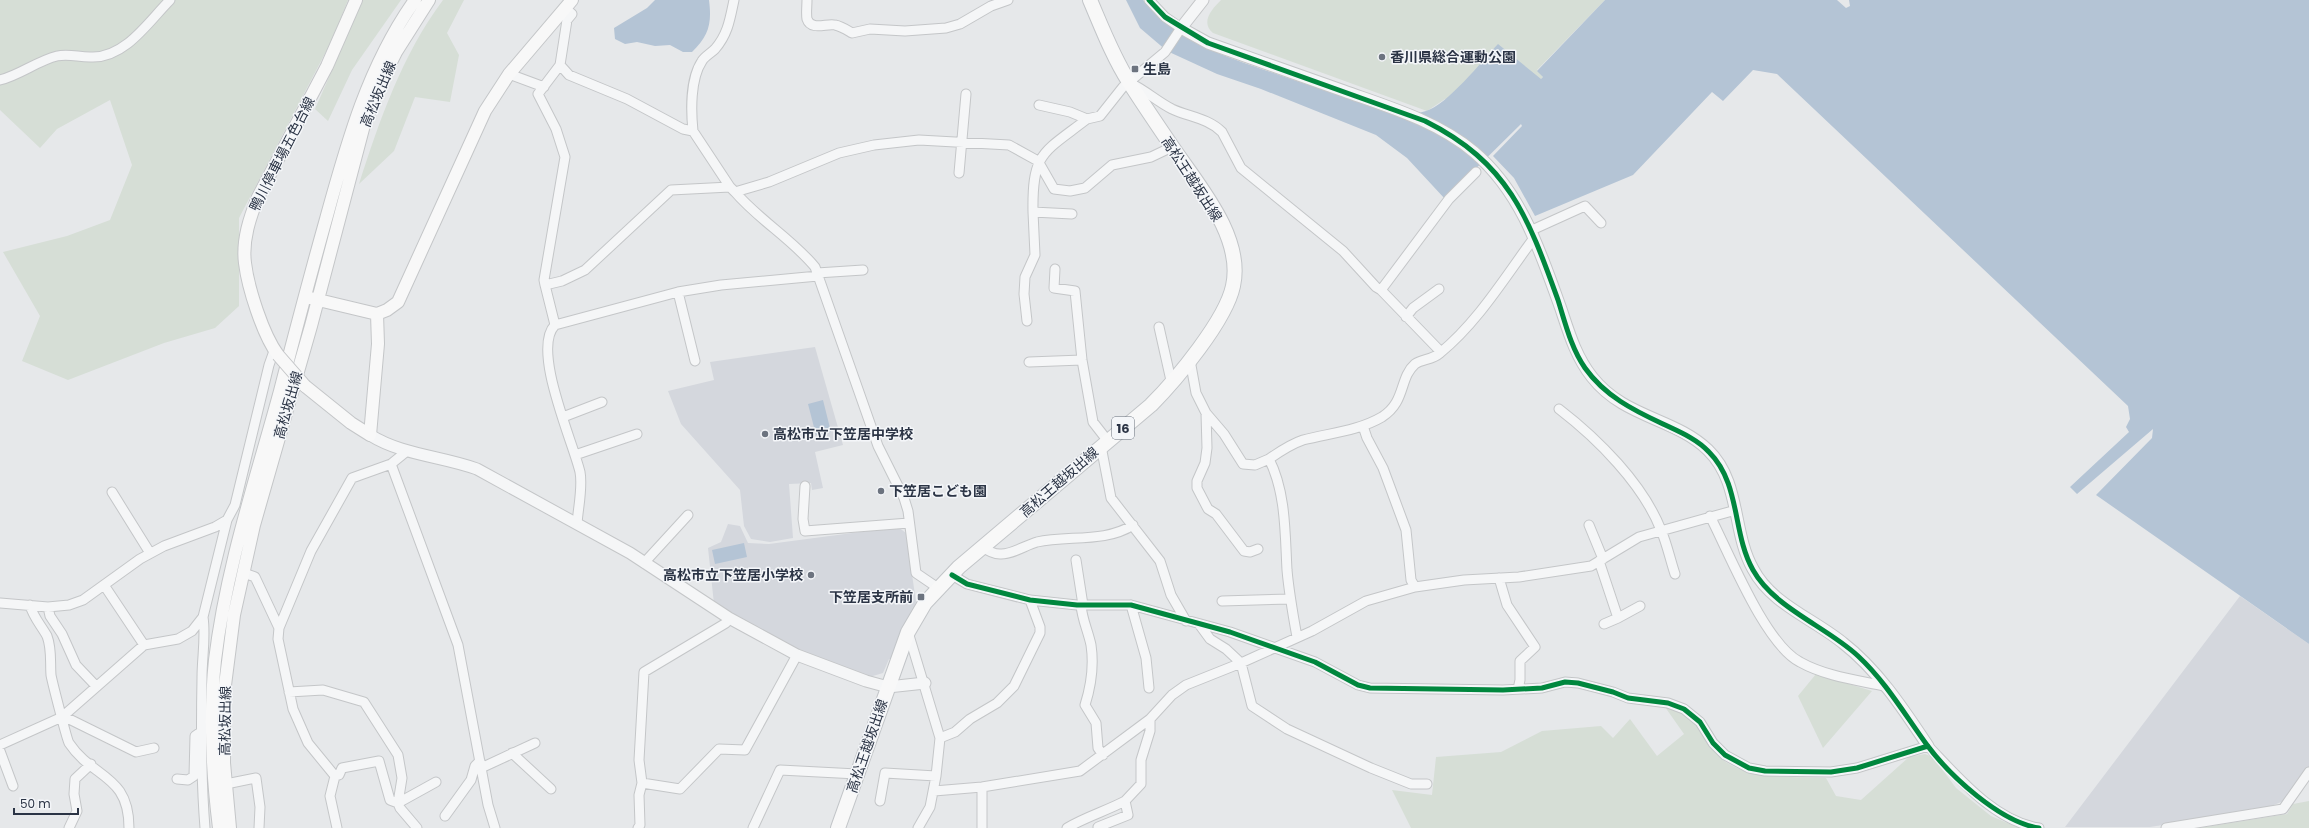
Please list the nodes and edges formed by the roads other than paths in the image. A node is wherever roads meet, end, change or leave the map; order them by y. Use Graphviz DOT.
graph roads {
  1 [pos="170,0"];
  2 [pos="356,0"];
  3 [pos="415,0"];
  4 [pos="429,0"];
  5 [pos="734,0"];
  6 [pos="807,0"];
  7 [pos="1008,0"];
  8 [pos="1090,0"];
  9 [pos="1149,0"];
  10 [pos="1203,0"];
  11 [pos="568,4"];
  12 [pos="1180,30"];
  13 [pos="560,65"];
  14 [pos="509,74"];
  15 [pos="0,80"];
  16 [pos="1129,82"];
  17 [pos="544,87"];
  18 [pos="966,94"];
  19 [pos="1039,105"];
  20 [pos="1087,119"];
  21 [pos="694,132"];
  22 [pos="963,141"];
  23 [pos="1172,147"];
  24 [pos="1038,161"];
  25 [pos="1476,172"];
  26 [pos="959,173"];
  27 [pos="732,189"];
  28 [pos="1033,212"];
  29 [pos="1072,214"];
  30 [pos="1601,222"];
  31 [pos="1531,231"];
  32 [pos="1055,269"];
  33 [pos="863,270"];
  34 [pos="818,274"];
  35 [pos="545,285"];
  36 [pos="1439,289"];
  37 [pos="1381,290"];
  38 [pos="678,292"];
  39 [pos="305,296"];
  40 [pos="318,300"];
  41 [pos="377,314"];
  42 [pos="1406,317"];
  43 [pos="1027,320"];
  44 [pos="555,325"];
  45 [pos="1159,327"];
  46 [pos="1441,352"];
  47 [pos="276,353"];
  48 [pos="1082,360"];
  49 [pos="1190,360"];
  50 [pos="695,362"];
  51 [pos="1029,362"];
  52 [pos="1172,385"];
  53 [pos="602,402"];
  54 [pos="1559,409"];
  55 [pos="1206,413"];
  56 [pos="563,417"];
  57 [pos="1363,426"];
  58 [pos="637,434"];
  59 [pos="370,435"];
  60 [pos="1104,443"];
  61 [pos="407,451"];
  62 [pos="575,455"];
  63 [pos="1269,459"];
  64 [pos="391,464"];
  65 [pos="805,486"];
  66 [pos="112,492"];
  67 [pos="1736,510"];
  68 [pos="688,515"];
  69 [pos="1710,516"];
  70 [pos="227,520"];
  71 [pos="909,523"];
  72 [pos="577,524"];
  73 [pos="1589,524"];
  74 [pos="1133,525"];
  75 [pos="1662,530"];
  76 [pos="983,547"];
  77 [pos="1258,549"];
  78 [pos="150,553"];
  79 [pos="1076,560"];
  80 [pos="1601,560"];
  81 [pos="644,563"];
  82 [pos="244,573"];
  83 [pos="1675,574"];
  84 [pos="952,575"];
  85 [pos="1499,578"];
  86 [pos="104,584"];
  87 [pos="1416,587"];
  88 [pos="938,588"];
  89 [pos="1290,599"];
  90 [pos="1030,600"];
  91 [pos="1222,602"];
  92 [pos="0,603"];
  93 [pos="30,605"];
  94 [pos="1082,605"];
  95 [pos="1131,606"];
  96 [pos="1640,606"];
  97 [pos="48,607"];
  98 [pos="203,617"];
  99 [pos="729,618"];
  100 [pos="1618,618"];
  101 [pos="1186,621"];
  102 [pos="1199,624"];
  103 [pos="1604,624"];
  104 [pos="279,628"];
  105 [pos="908,632"];
  106 [pos="1297,637"];
  107 [pos="144,645"];
  108 [pos="1274,648"];
  109 [pos="797,654"];
  110 [pos="1241,663"];
  111 [pos="925,683"];
  112 [pos="96,686"];
  113 [pos="1884,686"];
  114 [pos="888,687"];
  115 [pos="1149,688"];
  116 [pos="1518,689"];
  117 [pos="289,692"];
  118 [pos="63,717"];
  119 [pos="1150,719"];
  120 [pos="207,727"];
  121 [pos="940,738"];
  122 [pos="536,743"];
  123 [pos="0,745"];
  124 [pos="1928,746"];
  125 [pos="154,748"];
  126 [pos="0,751"];
  127 [pos="512,753"];
  128 [pos="1103,755"];
  129 [pos="91,764"];
  130 [pos="480,764"];
  131 [pos="2309,772"];
  132 [pos="857,774"];
  133 [pos="334,776"];
  134 [pos="936,776"];
  135 [pos="177,779"];
  136 [pos="436,782"];
  137 [pos="642,783"];
  138 [pos="226,784"];
  139 [pos="1427,784"];
  140 [pos="13,786"];
  141 [pos="982,786"];
  142 [pos="551,789"];
  143 [pos="934,791"];
  144 [pos="880,801"];
  145 [pos="1125,801"];
  146 [pos="398,804"];
  147 [pos="445,816"];
  148 [pos="1098,827"];
  149 [pos="69,828"];
  150 [pos="129,828"];
  151 [pos="205,828"];
  152 [pos="219,828"];
  153 [pos="230,828"];
  154 [pos="260,828"];
  155 [pos="337,828"];
  156 [pos="416,828"];
  157 [pos="495,828"];
  158 [pos="638,828"];
  159 [pos="753,828"];
  160 [pos="838,828"];
  161 [pos="918,828"];
  162 [pos="982,828"];
  163 [pos="1067,828"];
  164 [pos="2039,828"];
  165 [pos="2166,828"];
  1 -- 15 [label="street"];
  2 -- 47 [label="main road, 鴨川停車場五色台線"];
  3 -- 39 [label="main road, 高松坂出線"];
  4 -- 40 [label="main road, 高松坂出線"];
  5 -- 21 [label="street"];
  6 -- 7 [label="street"];
  8 -- 16 [label="main road, 高松王越坂出線 / 16"];
  9 -- 12 [label="street"];
  10 -- 12 [label="street"];
  11 -- 13 [label="street"];
  11 -- 14 [label="main road"];
  12 -- 16 [label="street"];
  12 -- 31 [label="street"];
  13 -- 17 [label="street"];
  13 -- 21 [label="street"];
  14 -- 17 [label="street"];
  14 -- 41 [label="main road"];
  16 -- 20 [label="street"];
  16 -- 23 [label="main road, 高松王越坂出線 / 16"];
  16 -- 37 [label="street"];
  17 -- 35 [label="street"];
  18 -- 22 [label="street"];
  19 -- 20 [label="street"];
  20 -- 24 [label="street"];
  21 -- 27 [label="street"];
  22 -- 24 [label="street"];
  22 -- 26 [label="street"];
  22 -- 27 [label="street"];
  23 -- 24 [label="street"];
  23 -- 49 [label="main road, 高松王越坂出線 / 16"];
  24 -- 28 [label="street"];
  25 -- 37 [label="street"];
  27 -- 34 [label="street"];
  27 -- 35 [label="street"];
  28 -- 29 [label="street"];
  28 -- 43 [label="street"];
  30 -- 31 [label="street"];
  31 -- 46 [label="street"];
  31 -- 67 [label="street"];
  32 -- 48 [label="street"];
  33 -- 34 [label="street"];
  34 -- 38 [label="street"];
  34 -- 71 [label="street"];
  35 -- 44 [label="street"];
  36 -- 42 [label="street"];
  37 -- 42 [label="street"];
  38 -- 44 [label="street"];
  38 -- 50 [label="street"];
  39 -- 40 [label="main road"];
  39 -- 120 [label="main road, 高松坂出線"];
  40 -- 41 [label="main road"];
  40 -- 82 [label="main road, 高松坂出線"];
  41 -- 59 [label="main road"];
  42 -- 46 [label="street"];
  44 -- 56 [label="street"];
  45 -- 52 [label="street"];
  46 -- 57 [label="street"];
  47 -- 59 [label="main road, 鴨川停車場五色台線, bridge"];
  47 -- 70 [label="street"];
  48 -- 51 [label="street"];
  48 -- 60 [label="street"];
  49 -- 52 [label="main road, 高松王越坂出線 / 16"];
  49 -- 55 [label="street"];
  52 -- 60 [label="main road, 高松王越坂出線 / 16"];
  53 -- 56 [label="street"];
  54 -- 75 [label="street"];
  55 -- 63 [label="street"];
  55 -- 77 [label="street"];
  56 -- 62 [label="street"];
  57 -- 63 [label="street"];
  57 -- 87 [label="street"];
  58 -- 62 [label="street"];
  59 -- 61 [label="street"];
  60 -- 74 [label="street"];
  60 -- 76 [label="main road, 高松王越坂出線 / 16"];
  61 -- 64 [label="street"];
  61 -- 72 [label="street"];
  62 -- 72 [label="street"];
  63 -- 89 [label="street"];
  64 -- 104 [label="street"];
  64 -- 130 [label="street"];
  65 -- 71 [label="street"];
  66 -- 78 [label="street"];
  67 -- 69 [label="street"];
  67 -- 113 [label="street"];
  68 -- 81 [label="street"];
  69 -- 75 [label="street"];
  69 -- 113 [label="street"];
  70 -- 78 [label="street"];
  70 -- 98 [label="street"];
  71 -- 88 [label="street"];
  72 -- 81 [label="street"];
  73 -- 80 [label="street"];
  74 -- 76 [label="street"];
  74 -- 101 [label="street"];
  75 -- 80 [label="street"];
  75 -- 83 [label="street"];
  76 -- 84 [label="main road, 高松王越坂出線 / 16"];
  78 -- 86 [label="street"];
  79 -- 94 [label="street"];
  80 -- 85 [label="street"];
  80 -- 100 [label="street"];
  81 -- 99 [label="street"];
  82 -- 104 [label="street"];
  82 -- 138 [label="main road, 高松坂出線"];
  84 -- 88 [label="main road, 高松王越坂出線 / 16"];
  84 -- 90 [label="street"];
  85 -- 87 [label="street"];
  85 -- 116 [label="street"];
  86 -- 97 [label="street"];
  86 -- 107 [label="street"];
  87 -- 106 [label="street"];
  88 -- 105 [label="main road, 高松王越坂出線 / 16"];
  89 -- 91 [label="street"];
  89 -- 106 [label="street"];
  90 -- 94 [label="street"];
  90 -- 121 [label="street"];
  92 -- 93 [label="street"];
  93 -- 97 [label="street"];
  93 -- 118 [label="street"];
  94 -- 95 [label="street"];
  94 -- 128 [label="street"];
  95 -- 101 [label="street"];
  95 -- 115 [label="street"];
  96 -- 100 [label="street"];
  97 -- 112 [label="street"];
  98 -- 107 [label="street"];
  98 -- 120 [label="street"];
  99 -- 109 [label="street"];
  99 -- 137 [label="street"];
  100 -- 103 [label="street"];
  101 -- 102 [label="street"];
  102 -- 108 [label="street"];
  102 -- 110 [label="street"];
  104 -- 117 [label="street"];
  105 -- 111 [label="street"];
  105 -- 114 [label="main road, 高松王越坂出線 / 16"];
  106 -- 108 [label="street"];
  107 -- 112 [label="street"];
  108 -- 110 [label="street"];
  108 -- 116 [label="street"];
  109 -- 114 [label="street"];
  109 -- 137 [label="street"];
  110 -- 119 [label="street"];
  110 -- 139 [label="street"];
  111 -- 114 [label="street"];
  111 -- 121 [label="street"];
  112 -- 118 [label="street"];
  113 -- 124 [label="street"];
  114 -- 132 [label="main road, 高松王越坂出線 / 16"];
  116 -- 124 [label="street"];
  117 -- 133 [label="street"];
  117 -- 146 [label="street"];
  118 -- 123 [label="street"];
  118 -- 125 [label="street"];
  118 -- 129 [label="street"];
  119 -- 128 [label="street"];
  119 -- 145 [label="street"];
  120 -- 135 [label="street"];
  120 -- 151 [label="street"];
  120 -- 152 [label="main road, 高松坂出線"];
  121 -- 134 [label="street"];
  122 -- 127 [label="street"];
  124 -- 164 [label="street"];
  126 -- 140 [label="street"];
  127 -- 130 [label="street"];
  127 -- 142 [label="street"];
  128 -- 141 [label="street"];
  129 -- 149 [label="street"];
  129 -- 150 [label="street"];
  130 -- 147 [label="street"];
  130 -- 157 [label="street"];
  131 -- 165 [label="street"];
  132 -- 159 [label="street"];
  132 -- 160 [label="main road, 高松王越坂出線 / 16"];
  133 -- 146 [label="street"];
  133 -- 155 [label="street"];
  134 -- 143 [label="street"];
  134 -- 144 [label="street"];
  136 -- 146 [label="street"];
  137 -- 158 [label="street"];
  138 -- 153 [label="main road, 高松坂出線"];
  138 -- 154 [label="street"];
  141 -- 143 [label="street"];
  141 -- 162 [label="street"];
  143 -- 161 [label="street"];
  145 -- 148 [label="street"];
  145 -- 163 [label="street"];
  146 -- 156 [label="street"];
}
